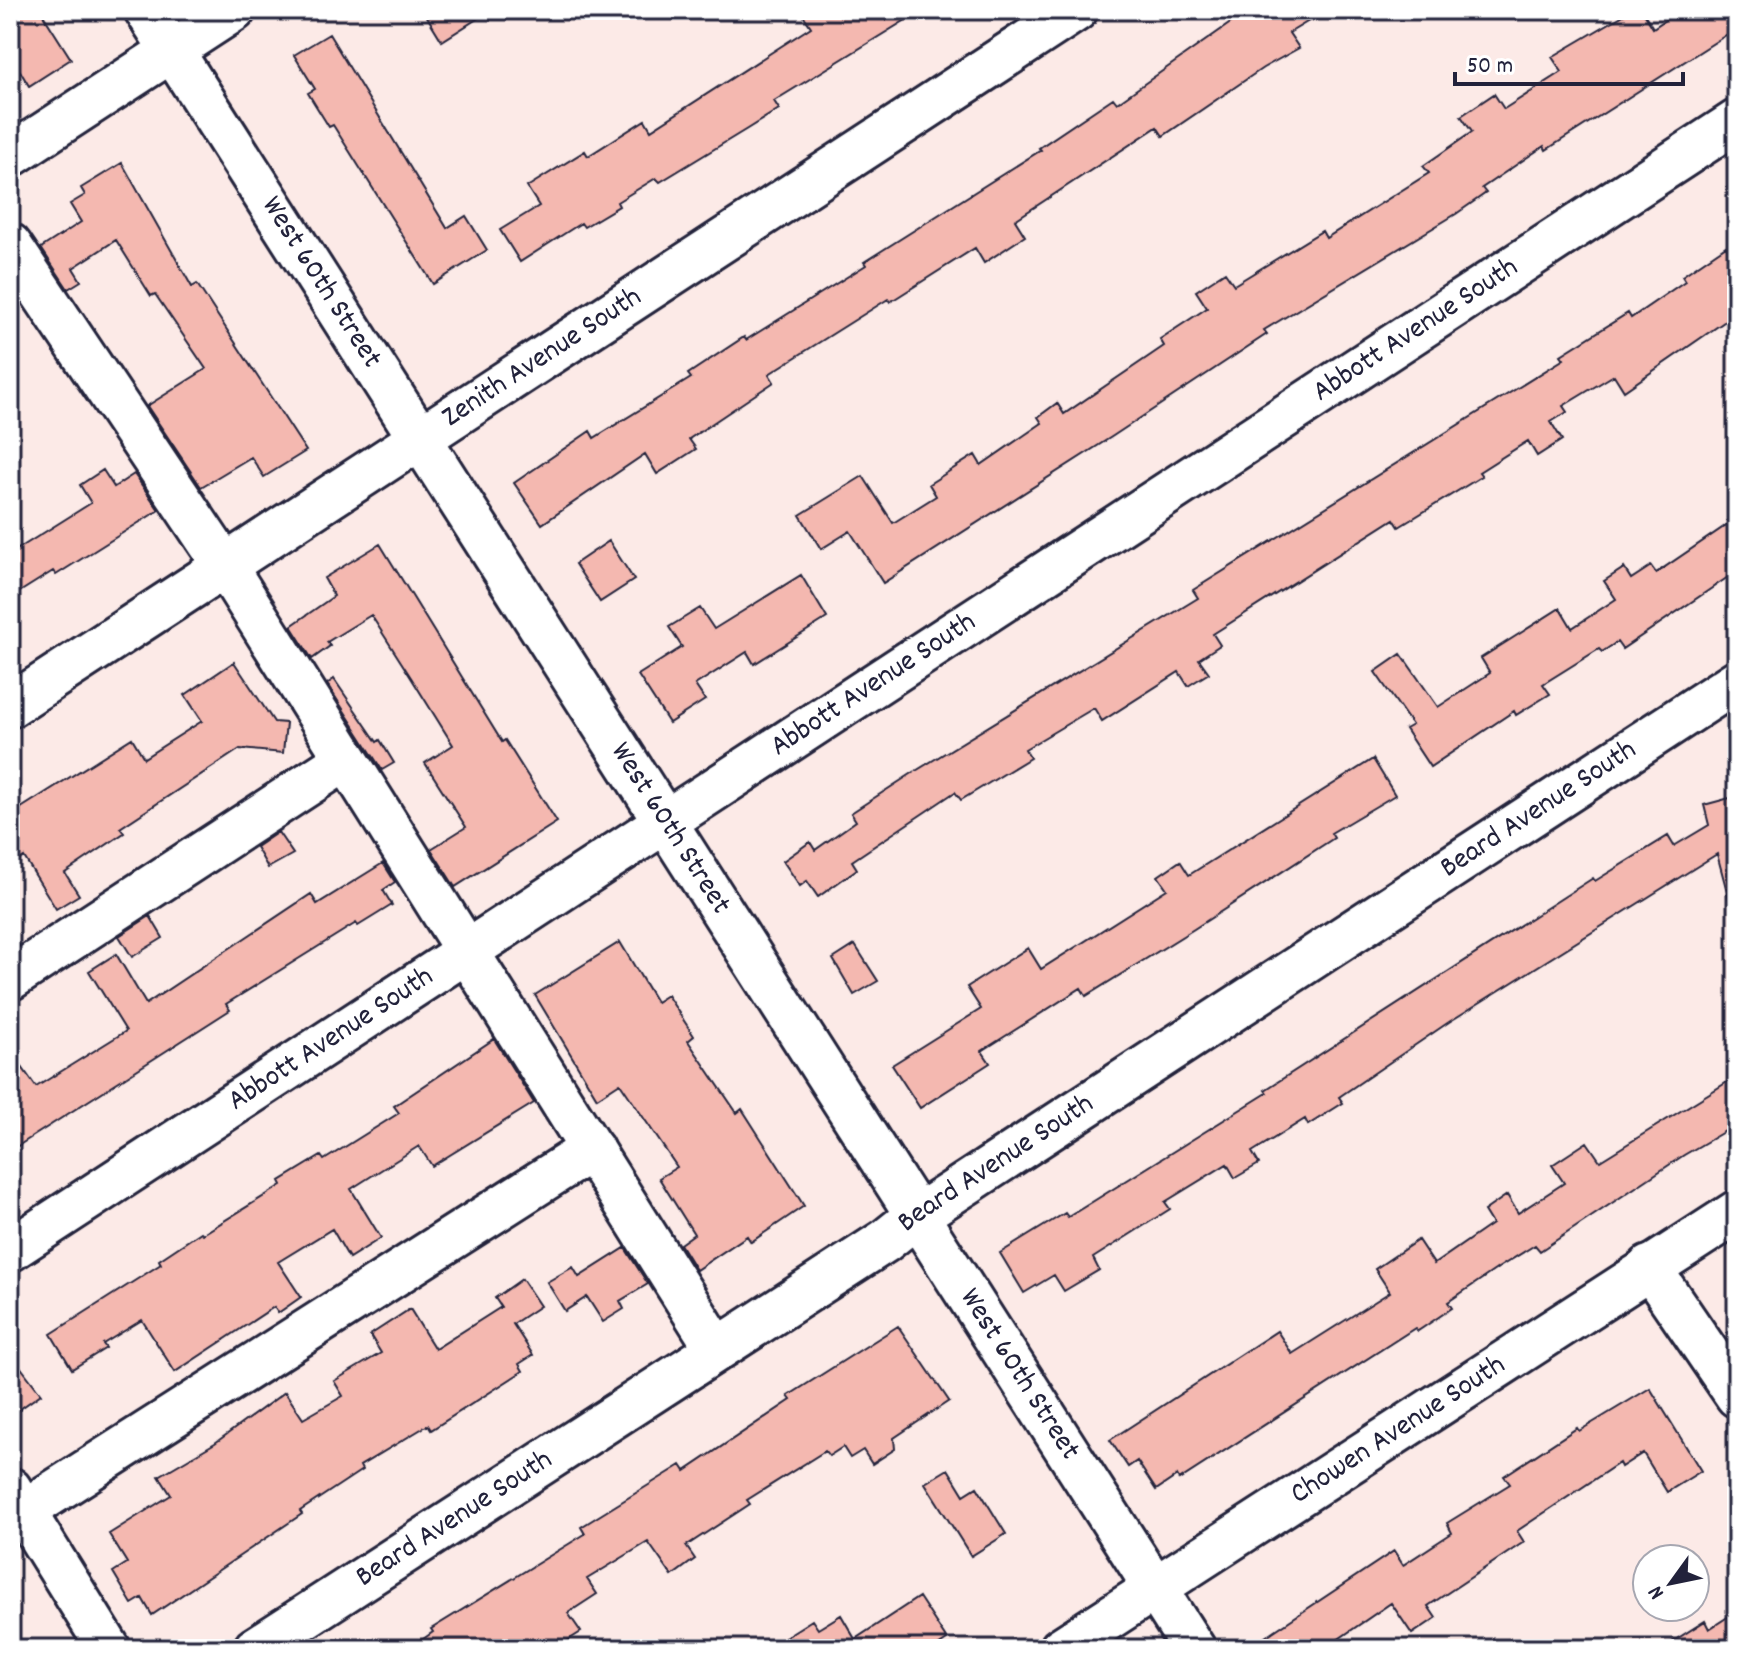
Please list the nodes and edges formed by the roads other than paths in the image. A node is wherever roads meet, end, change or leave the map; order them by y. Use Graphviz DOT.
graph roads {
  1 [pos="146,10"];
  2 [pos="234,10"];
  3 [pos="1076,10"];
  4 [pos="172,51"];
  5 [pos="1737,121"];
  6 [pos="10,156"];
  7 [pos="10,245"];
  8 [pos="419,439"];
  9 [pos="225,566"];
  10 [pos="1737,681"];
  11 [pos="10,706"];
  12 [pos="345,760"];
  13 [pos="665,822"];
  14 [pos="465,953"];
  15 [pos="10,979"];
  16 [pos="592,1149"];
  17 [pos="1737,1212"];
  18 [pos="915,1217"];
  19 [pos="10,1250"];
  20 [pos="1649,1267"];
  21 [pos="717,1349"];
  22 [pos="1737,1396"];
  23 [pos="15,1507"];
  24 [pos="1155,1588"];
  25 [pos="109,1649"];
  26 [pos="255,1649"];
  27 [pos="1061,1649"];
  28 [pos="1194,1649"];
  1 -- 4 [label="street, West 60th Street"];
  2 -- 4 [label="street"];
  3 -- 8 [label="street, Zenith Avenue South"];
  4 -- 6 [label="street"];
  4 -- 8 [label="street, West 60th Street"];
  5 -- 13 [label="street, Abbott Avenue South"];
  7 -- 9 [label="street"];
  8 -- 9 [label="street, Zenith Avenue South"];
  8 -- 13 [label="street, West 60th Street"];
  9 -- 11 [label="street, Zenith Avenue South"];
  9 -- 12 [label="street"];
  10 -- 18 [label="street, Beard Avenue South"];
  12 -- 14 [label="street"];
  12 -- 15 [label="street"];
  13 -- 14 [label="street, Abbott Avenue South"];
  13 -- 18 [label="street, West 60th Street"];
  14 -- 16 [label="street"];
  14 -- 19 [label="street, Abbott Avenue South"];
  16 -- 21 [label="street"];
  16 -- 23 [label="street"];
  17 -- 20 [label="street, Chowen Avenue South"];
  18 -- 21 [label="street, Beard Avenue South"];
  18 -- 24 [label="street, West 60th Street"];
  20 -- 22 [label="street"];
  20 -- 24 [label="street, Chowen Avenue South"];
  21 -- 26 [label="street, Beard Avenue South"];
  23 -- 25 [label="street"];
  24 -- 27 [label="street, Chowen Avenue South"];
  24 -- 28 [label="street, West 60th Street"];
}
